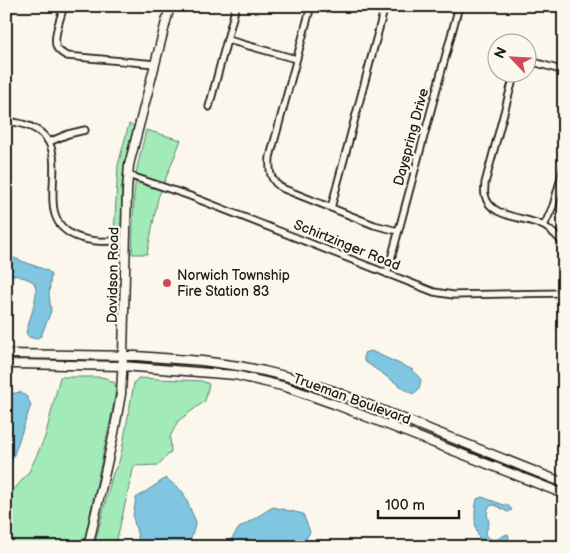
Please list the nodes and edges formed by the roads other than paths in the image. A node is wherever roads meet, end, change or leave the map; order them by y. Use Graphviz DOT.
graph roads {
  1 [pos="64,6"];
  2 [pos="170,6"];
  3 [pos="236,6"];
  4 [pos="311,6"];
  5 [pos="385,6"];
  6 [pos="458,6"];
  7 [pos="228,40"];
  8 [pos="296,58"];
  9 [pos="538,63"];
  10 [pos="155,64"];
  11 [pos="564,71"];
  12 [pos="513,82"];
  13 [pos="208,107"];
  14 [pos="6,121"];
  15 [pos="85,130"];
  16 [pos="49,142"];
  17 [pos="564,167"];
  18 [pos="128,175"];
  19 [pos="331,208"];
  20 [pos="544,226"];
  21 [pos="398,231"];
  22 [pos="126,241"];
  23 [pos="564,245"];
  24 [pos="387,274"];
  25 [pos="564,293"];
  26 [pos="6,354"];
  27 [pos="123,355"];
  28 [pos="6,363"];
  29 [pos="123,366"];
  30 [pos="564,483"];
  31 [pos="564,494"];
  32 [pos="88,547"];
  1 -- 10 [label="street"];
  2 -- 10 [label="main road, Davidson Road"];
  3 -- 7 [label="street"];
  4 -- 8 [label="street"];
  5 -- 19 [label="street"];
  6 -- 21 [label="street, Dayspring Drive"];
  7 -- 8 [label="street"];
  7 -- 13 [label="street"];
  8 -- 19 [label="street"];
  9 -- 11 [label="street"];
  10 -- 18 [label="main road, Davidson Road"];
  12 -- 20 [label="street"];
  14 -- 16 [label="street"];
  15 -- 16 [label="street"];
  16 -- 22 [label="street"];
  17 -- 20 [label="street"];
  18 -- 22 [label="main road, Davidson Road"];
  18 -- 24 [label="street, Schirtzinger Road"];
  19 -- 21 [label="street"];
  20 -- 23 [label="street"];
  21 -- 24 [label="street, Dayspring Drive"];
  22 -- 27 [label="main road, Davidson Road"];
  24 -- 25 [label="street, Schirtzinger Road"];
  26 -- 27 [label="main road, Trueman Boulevard"];
  27 -- 29 [label="main road, Davidson Road"];
  27 -- 30 [label="main road, Trueman Boulevard"];
  28 -- 29 [label="main road, Trueman Boulevard"];
  29 -- 31 [label="main road, Trueman Boulevard"];
  29 -- 32 [label="main road, Davidson Road"];
}
